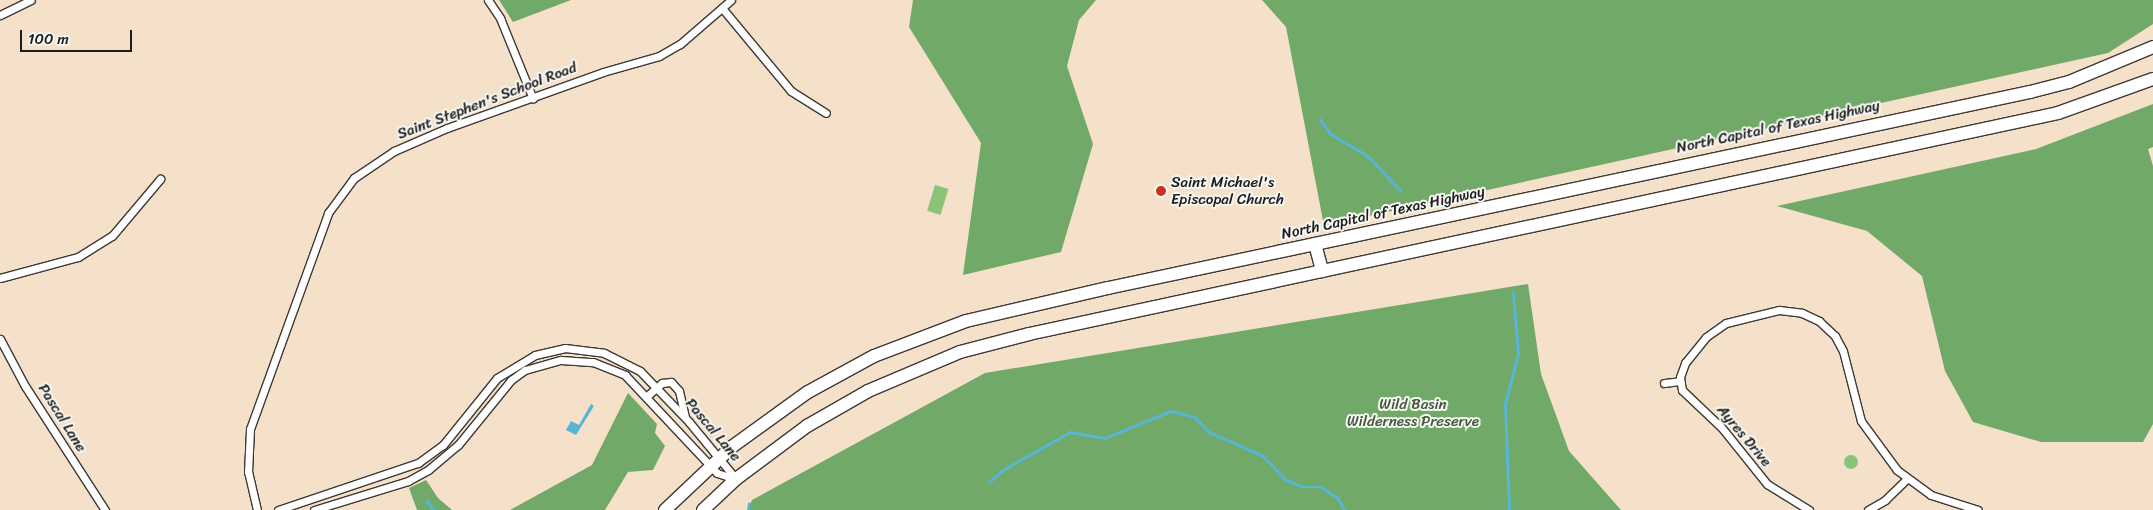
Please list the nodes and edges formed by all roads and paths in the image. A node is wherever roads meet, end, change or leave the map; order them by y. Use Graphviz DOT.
graph roads {
  1 [pos="31,0"];
  2 [pos="488,0"];
  3 [pos="731,0"];
  4 [pos="722,8"];
  5 [pos="0,15"];
  6 [pos="2153,47"];
  7 [pos="2153,79"];
  8 [pos="533,100"];
  9 [pos="826,112"];
  10 [pos="160,179"];
  11 [pos="1315,244"];
  12 [pos="1322,272"];
  13 [pos="0,278"];
  14 [pos="0,339"];
  15 [pos="535,355"];
  16 [pos="538,365"];
  17 [pos="640,370"];
  18 [pos="632,380"];
  19 [pos="1680,381"];
  20 [pos="1664,384"];
  21 [pos="658,386"];
  22 [pos="647,396"];
  23 [pos="472,408"];
  24 [pos="480,416"];
  25 [pos="689,422"];
  26 [pos="714,461"];
  27 [pos="736,479"];
  28 [pos="1906,480"];
  29 [pos="105,510"];
  30 [pos="257,510"];
  31 [pos="278,510"];
  32 [pos="314,510"];
  33 [pos="665,510"];
  34 [pos="703,510"];
  35 [pos="1809,510"];
  36 [pos="1868,510"];
  37 [pos="1978,510"];
  1 -- 5 [label="street"];
  2 -- 8 [label="street"];
  3 -- 4 [label="street, Saint Stephen's School Road"];
  4 -- 8 [label="street, Saint Stephen's School Road"];
  4 -- 9 [label="street"];
  6 -- 11 [label="highway, North Capital of Texas Highway"];
  7 -- 12 [label="highway"];
  8 -- 30 [label="street, Saint Stephen's School Road"];
  10 -- 13 [label="street"];
  11 -- 12 [label="highway"];
  11 -- 26 [label="highway, North Capital of Texas Highway"];
  12 -- 27 [label="highway"];
  14 -- 29 [label="street, Pascal Lane"];
  15 -- 16 [label="street"];
  15 -- 17 [label="street, Pascal Lane"];
  15 -- 23 [label="street, Pascal Lane"];
  16 -- 18 [label="street, Pascal Lane"];
  16 -- 24 [label="street, Pascal Lane"];
  17 -- 18 [label="street"];
  17 -- 21 [label="street, Pascal Lane"];
  18 -- 22 [label="street, Pascal Lane"];
  19 -- 20 [label="street"];
  19 -- 28 [label="street"];
  19 -- 35 [label="street, Ayres Drive"];
  21 -- 22 [label="street"];
  21 -- 25 [label="street, Pascal Lane"];
  21 -- 25 [label="street"];
  22 -- 26 [label="street, Pascal Lane"];
  23 -- 24 [label="street"];
  23 -- 31 [label="street, Pascal Lane"];
  24 -- 32 [label="street, Pascal Lane"];
  25 -- 26 [label="street, Pascal Lane"];
  26 -- 27 [label="street, Pascal Lane"];
  26 -- 27 [label="street, Pascal Lane"];
  26 -- 33 [label="highway, North Capital of Texas Highway"];
  27 -- 34 [label="highway"];
  28 -- 36 [label="street"];
  28 -- 37 [label="street"];
}
